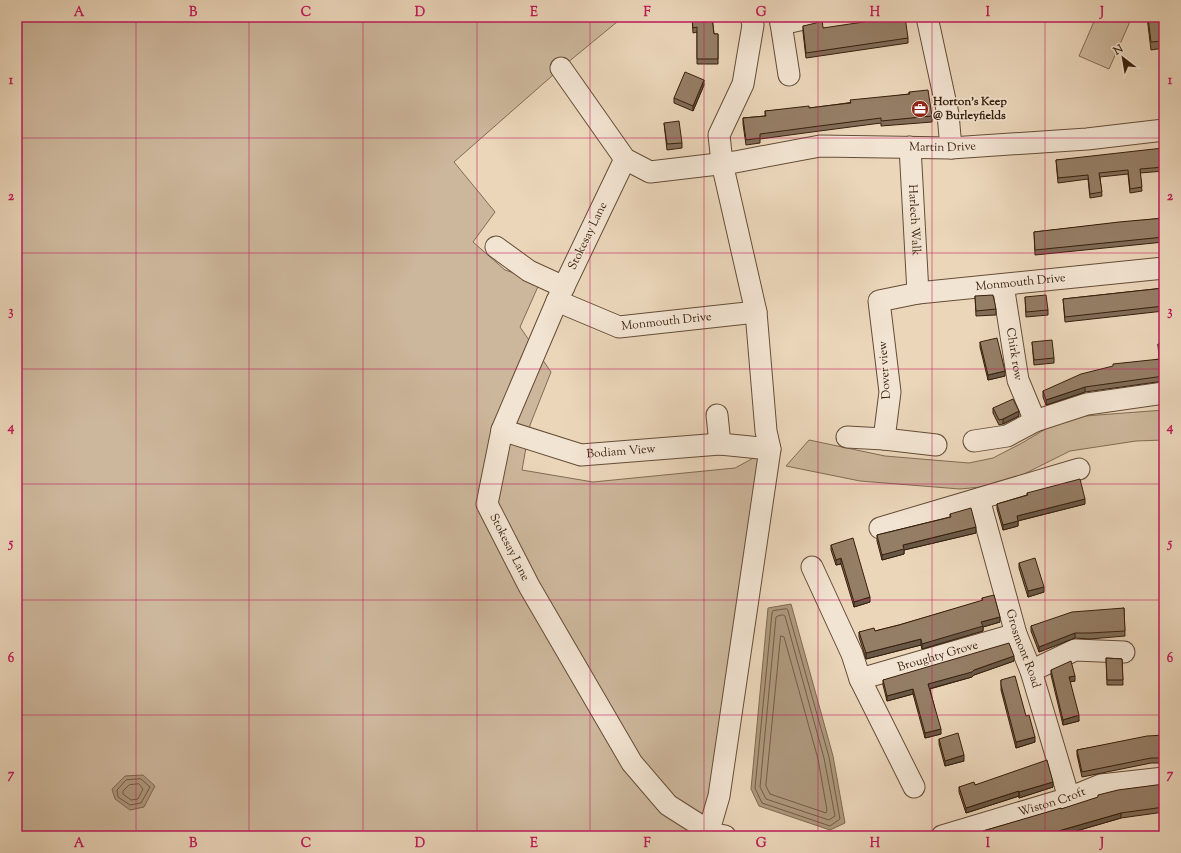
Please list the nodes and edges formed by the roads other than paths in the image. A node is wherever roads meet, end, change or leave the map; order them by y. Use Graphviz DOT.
graph roads {
  1 [pos="752,17"];
  2 [pos="813,17"];
  3 [pos="927,17"];
  4 [pos="781,21"];
  5 [pos="561,68"];
  6 [pos="789,75"];
  7 [pos="1164,130"];
  8 [pos="910,147"];
  9 [pos="951,148"];
  10 [pos="625,159"];
  11 [pos="722,163"];
  12 [pos="496,247"];
  13 [pos="1164,268"];
  14 [pos="1003,285"];
  15 [pos="560,294"];
  16 [pos="918,294"];
  17 [pos="879,301"];
  18 [pos="756,312"];
  19 [pos="1164,393"];
  20 [pos="717,415"];
  21 [pos="1035,421"];
  22 [pos="502,430"];
  23 [pos="847,437"];
  24 [pos="884,439"];
  25 [pos="974,441"];
  26 [pos="720,444"];
  27 [pos="936,445"];
  28 [pos="770,449"];
  29 [pos="1079,469"];
  30 [pos="979,499"];
  31 [pos="880,528"];
  32 [pos="812,567"];
  33 [pos="1016,634"];
  34 [pos="1124,652"];
  35 [pos="1031,671"];
  36 [pos="862,680"];
  37 [pos="1164,778"];
  38 [pos="914,787"];
  39 [pos="1069,798"];
  40 [pos="712,834"];
  41 [pos="942,836"];
  1 -- 11 [label="street"];
  2 -- 4 [label="street"];
  3 -- 9 [label="street"];
  4 -- 6 [label="street"];
  5 -- 10 [label="street"];
  7 -- 9 [label="street, Martin Drive"];
  8 -- 9 [label="street, Martin Drive"];
  8 -- 11 [label="street, Martin Drive"];
  8 -- 16 [label="street, Harlech Walk"];
  10 -- 11 [label="street, Martin Drive"];
  10 -- 15 [label="street, Stokesay Lane"];
  11 -- 18 [label="street"];
  12 -- 15 [label="street, Monmouth Drive"];
  13 -- 14 [label="street, Monmouth Drive"];
  14 -- 16 [label="street, Monmouth Drive"];
  14 -- 21 [label="street, Chirk row"];
  15 -- 18 [label="street, Monmouth Drive"];
  15 -- 22 [label="street, Stokesay Lane"];
  16 -- 17 [label="street, Monmouth Drive"];
  17 -- 24 [label="street, Dover view"];
  18 -- 28 [label="street"];
  19 -- 21 [label="street"];
  20 -- 26 [label="street"];
  21 -- 25 [label="street"];
  22 -- 26 [label="street, Bodiam View"];
  22 -- 40 [label="street, Stokesay Lane"];
  23 -- 24 [label="street"];
  24 -- 27 [label="street"];
  26 -- 28 [label="street, Bodiam View"];
  28 -- 40 [label="street"];
  29 -- 30 [label="street"];
  30 -- 31 [label="street"];
  30 -- 33 [label="street, Grosmont Road"];
  32 -- 36 [label="street"];
  33 -- 35 [label="street, Grosmont Road"];
  33 -- 36 [label="street, Broughty Grove"];
  34 -- 35 [label="street"];
  35 -- 39 [label="street, Grosmont Road"];
  36 -- 38 [label="street"];
  37 -- 39 [label="street, Wiston Croft"];
  39 -- 41 [label="street, Wiston Croft"];
}
